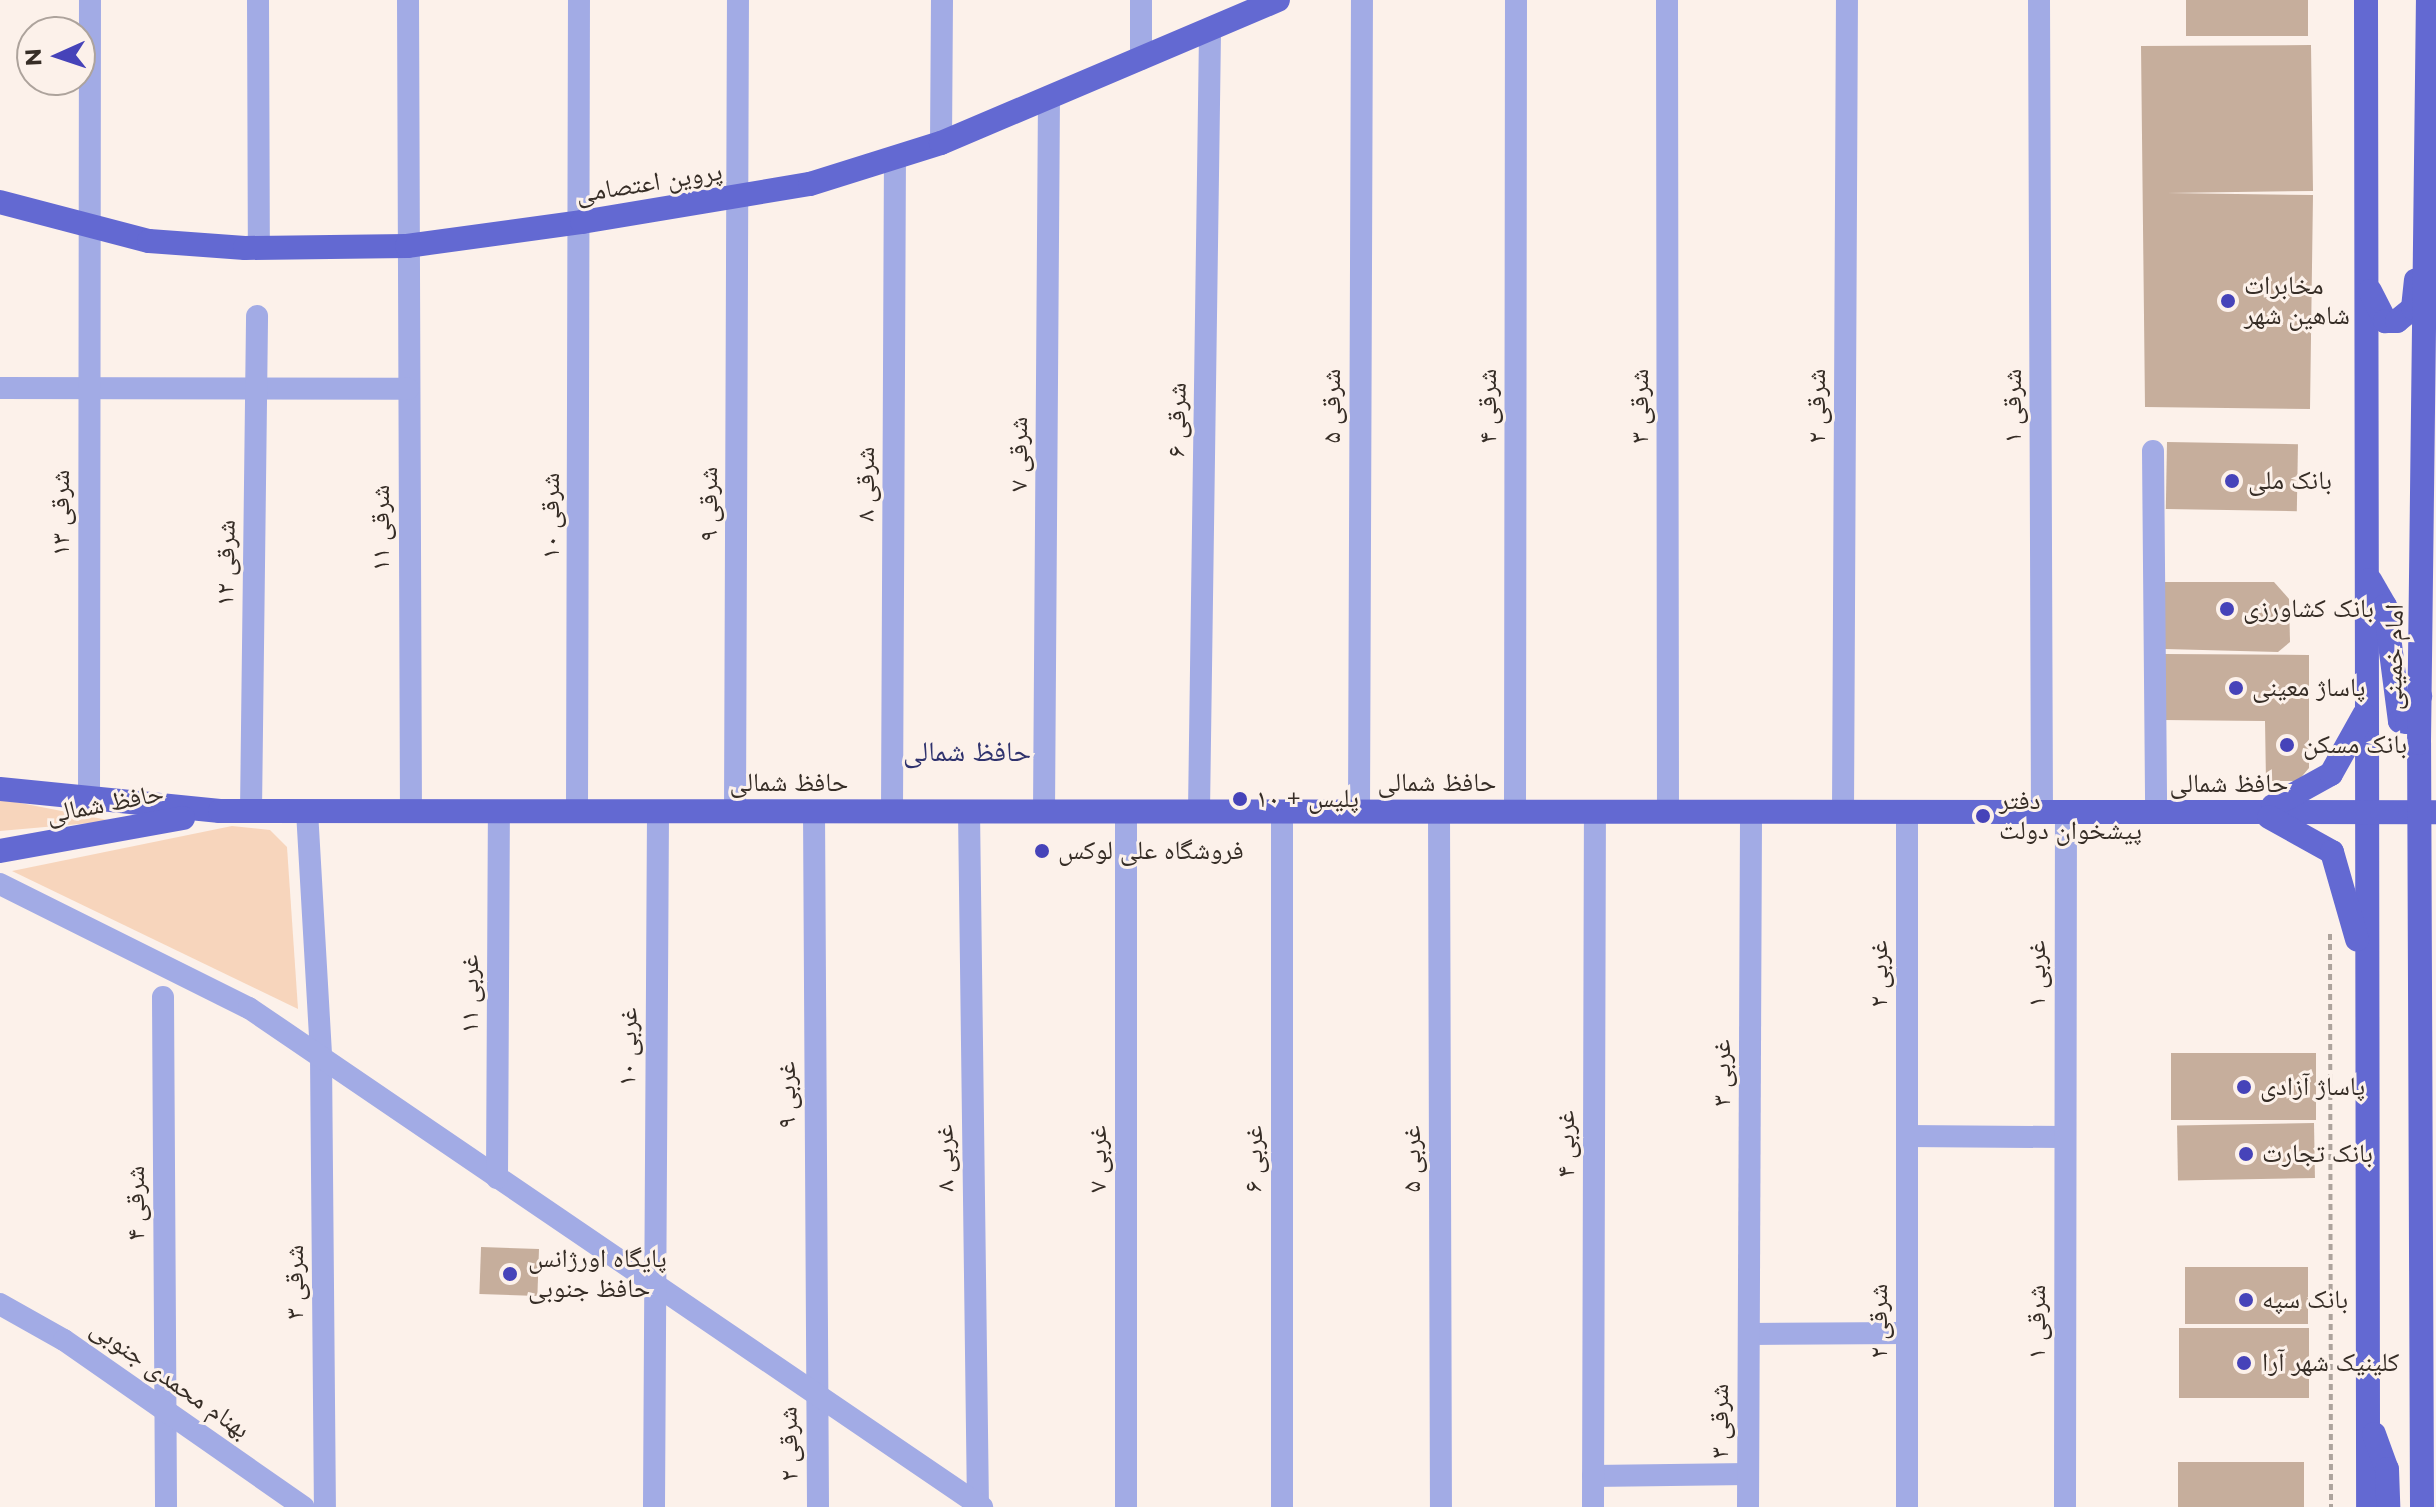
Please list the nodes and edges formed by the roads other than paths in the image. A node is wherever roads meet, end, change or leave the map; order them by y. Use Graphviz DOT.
graph roads {
  1 [pos="90,0"];
  2 [pos="258,0"];
  3 [pos="408,0"];
  4 [pos="579,0"];
  5 [pos="738,0"];
  6 [pos="942,0"];
  7 [pos="1141,0"];
  8 [pos="1278,0"];
  9 [pos="1362,0"];
  10 [pos="1516,0"];
  11 [pos="1667,0"];
  12 [pos="1847,0"];
  13 [pos="2039,0"];
  14 [pos="2366,0"];
  15 [pos="2428,0"];
  16 [pos="1210,29"];
  17 [pos="1141,59"];
  18 [pos="1049,97"];
  19 [pos="941,143"];
  20 [pos="895,157"];
  21 [pos="738,197"];
  22 [pos="0,202"];
  23 [pos="582,222"];
  24 [pos="88,224"];
  25 [pos="2430,225"];
  26 [pos="407,246"];
  27 [pos="259,248"];
  28 [pos="2367,281"];
  29 [pos="257,316"];
  30 [pos="0,388"];
  31 [pos="89,388"];
  32 [pos="257,389"];
  33 [pos="408,389"];
  34 [pos="2153,451"];
  35 [pos="2432,469"];
  36 [pos="2368,578"];
  37 [pos="2428,691"];
  38 [pos="2367,705"];
  39 [pos="2428,764"];
  40 [pos="0,789"];
  41 [pos="89,803"];
  42 [pos="220,811"];
  43 [pos="251,811"];
  44 [pos="307,811"];
  45 [pos="411,811"];
  46 [pos="499,811"];
  47 [pos="577,811"];
  48 [pos="658,811"];
  49 [pos="735,811"];
  50 [pos="814,811"];
  51 [pos="892,811"];
  52 [pos="969,811"];
  53 [pos="1044,811"];
  54 [pos="1126,811"];
  55 [pos="1199,811"];
  56 [pos="1282,811"];
  57 [pos="1359,811"];
  58 [pos="1439,811"];
  59 [pos="1515,811"];
  60 [pos="1595,812"];
  61 [pos="1668,812"];
  62 [pos="1751,812"];
  63 [pos="1843,812"];
  64 [pos="1907,812"];
  65 [pos="2054,812"];
  66 [pos="2156,812"];
  67 [pos="2255,812"];
  68 [pos="2367,812"];
  69 [pos="2428,812"];
  70 [pos="0,851"];
  71 [pos="2436,875"];
  72 [pos="0,884"];
  73 [pos="2421,897"];
  74 [pos="163,997"];
  75 [pos="2367,999"];
  76 [pos="321,1057"];
  77 [pos="1907,1136"];
  78 [pos="2065,1137"];
  79 [pos="497,1178"];
  80 [pos="654,1284"];
  81 [pos="0,1304"];
  82 [pos="1907,1333"];
  83 [pos="1749,1334"];
  84 [pos="816,1386"];
  85 [pos="165,1410"];
  86 [pos="2368,1421"];
  87 [pos="1748,1474"];
  88 [pos="1593,1476"];
  89 [pos="979,1506"];
  90 [pos="166,1507"];
  91 [pos="303,1507"];
  92 [pos="325,1507"];
  93 [pos="654,1507"];
  94 [pos="818,1507"];
  95 [pos="1126,1507"];
  96 [pos="1282,1507"];
  97 [pos="1441,1507"];
  98 [pos="1593,1507"];
  99 [pos="1748,1507"];
  100 [pos="1907,1507"];
  101 [pos="2065,1507"];
  102 [pos="2368,1507"];
  103 [pos="2388,1507"];
  104 [pos="2422,1507"];
  1 -- 24 [label="street, ۱۳ شرقی"];
  2 -- 27 [label="street"];
  3 -- 26 [label="street, ۱۱ شرقی"];
  4 -- 23 [label="street, شرقی ۱۰"];
  5 -- 21 [label="street, شرقی ۹"];
  6 -- 19 [label="street"];
  7 -- 17 [label="street"];
  8 -- 16 [label="main road, پروین اعتصامی"];
  9 -- 57 [label="street, ۵ شرقی"];
  10 -- 59 [label="street, ۴ شرقی"];
  11 -- 61 [label="street, ۳ شرقی"];
  12 -- 63 [label="street, ۲ شرقی"];
  13 -- 65 [label="street, ۱ شرقی"];
  14 -- 28 [label="main road, امام خمینی"];
  15 -- 25 [label="main road, امام خمینی"];
  16 -- 17 [label="main road, پروین اعتصامی"];
  16 -- 55 [label="street, ۶ شرقی"];
  17 -- 18 [label="main road, پروین اعتصامی"];
  18 -- 19 [label="main road, پروین اعتصامی"];
  18 -- 53 [label="street, ۷ شرقی"];
  19 -- 20 [label="main road, پروین اعتصامی"];
  20 -- 21 [label="main road, پروین اعتصامی"];
  20 -- 51 [label="street, ۸ شرقی"];
  21 -- 23 [label="main road, پروین اعتصامی"];
  21 -- 49 [label="street, شرقی ۹"];
  22 -- 24 [label="main road, پروین اعتصامی"];
  23 -- 26 [label="main road, پروین اعتصامی"];
  23 -- 47 [label="street, شرقی ۱۰"];
  24 -- 27 [label="main road, پروین اعتصامی"];
  24 -- 31 [label="street, ۱۳ شرقی"];
  25 -- 28 [label="main road"];
  25 -- 35 [label="main road, امام خمینی"];
  26 -- 27 [label="main road, پروین اعتصامی"];
  26 -- 33 [label="street, ۱۱ شرقی"];
  28 -- 36 [label="main road, امام خمینی"];
  29 -- 32 [label="street, ۱۲ شرقی"];
  30 -- 31 [label="street"];
  31 -- 32 [label="street"];
  31 -- 41 [label="street, ۱۳ شرقی"];
  32 -- 33 [label="street"];
  32 -- 43 [label="street, ۱۲ شرقی"];
  33 -- 45 [label="street, ۱۱ شرقی"];
  34 -- 66 [label="street"];
  35 -- 37 [label="main road, امام خمینی"];
  36 -- 37 [label="main road"];
  36 -- 38 [label="main road, امام خمینی"];
  37 -- 39 [label="main road, امام خمینی"];
  38 -- 67 [label="main road"];
  38 -- 68 [label="main road, امام خمینی"];
  39 -- 69 [label="main road, امام خمینی"];
  40 -- 41 [label="main road, حافظ شمالی"];
  41 -- 42 [label="main road, حافظ شمالی"];
  42 -- 43 [label="main road, حافظ شمالی"];
  42 -- 70 [label="main road, حافظ شمالی"];
  43 -- 44 [label="main road, حافظ شمالی"];
  44 -- 45 [label="main road, حافظ شمالی"];
  44 -- 76 [label="street, ۳ شرقی"];
  45 -- 46 [label="main road, حافظ شمالی"];
  46 -- 47 [label="main road, حافظ شمالی"];
  46 -- 79 [label="street, ۱۱ غربی"];
  47 -- 48 [label="main road, حافظ شمالی"];
  48 -- 49 [label="main road, حافظ شمالی"];
  48 -- 80 [label="street, ۱۰ غربی"];
  49 -- 50 [label="main road, حافظ شمالی"];
  50 -- 51 [label="main road, حافظ شمالی"];
  50 -- 84 [label="street, ۹ غربی"];
  51 -- 52 [label="main road, حافظ شمالی"];
  52 -- 53 [label="main road, حافظ شمالی"];
  52 -- 89 [label="street, ۸ غربی"];
  53 -- 54 [label="main road, حافظ شمالی"];
  54 -- 55 [label="main road, حافظ شمالی"];
  54 -- 95 [label="street, ۷ غربی"];
  55 -- 56 [label="main road, حافظ شمالی"];
  56 -- 57 [label="main road, حافظ شمالی"];
  56 -- 96 [label="street, ۶ غربی"];
  57 -- 58 [label="main road, حافظ شمالی"];
  58 -- 59 [label="main road, حافظ شمالی"];
  58 -- 97 [label="street, ۵ غربی"];
  59 -- 60 [label="main road, حافظ شمالی"];
  60 -- 61 [label="main road, حافظ شمالی"];
  60 -- 88 [label="street, ۴ غربی"];
  61 -- 62 [label="main road, حافظ شمالی"];
  62 -- 63 [label="main road, حافظ شمالی"];
  62 -- 83 [label="street, ۳ غربی"];
  63 -- 64 [label="main road, حافظ شمالی"];
  64 -- 65 [label="main road, حافظ شمالی"];
  64 -- 77 [label="street, ۲ غربی"];
  65 -- 66 [label="main road, حافظ شمالی"];
  65 -- 78 [label="street, ۱ غربی"];
  66 -- 67 [label="main road, حافظ شمالی"];
  67 -- 68 [label="main road, حافظ شمالی"];
  67 -- 75 [label="main road"];
  68 -- 69 [label="main road, حافظ شمالی"];
  68 -- 75 [label="main road, امام خمینی"];
  69 -- 73 [label="main road, امام خمینی"];
  71 -- 73 [label="main road"];
  72 -- 76 [label="street"];
  73 -- 104 [label="main road, امام خمینی"];
  74 -- 85 [label="street, ۴ شرقی"];
  75 -- 86 [label="main road, امام خمینی"];
  76 -- 79 [label="street"];
  76 -- 92 [label="street, ۳ شرقی"];
  77 -- 78 [label="street"];
  77 -- 82 [label="street, ۲ شرقی"];
  78 -- 101 [label="street, ۱ شرقی"];
  79 -- 80 [label="street"];
  80 -- 84 [label="street"];
  80 -- 93 [label="street"];
  81 -- 85 [label="street, بهنام محمدی جنوبی"];
  82 -- 83 [label="street"];
  82 -- 100 [label="street, ۲ شرقی"];
  83 -- 87 [label="street, ۳ شرقی"];
  84 -- 89 [label="street"];
  84 -- 94 [label="street, ۲ شرقی"];
  85 -- 90 [label="street"];
  85 -- 91 [label="street, بهنام محمدی جنوبی"];
  86 -- 102 [label="main road, امام خمینی"];
  86 -- 103 [label="main road"];
  87 -- 88 [label="street"];
  87 -- 99 [label="street, ۳ شرقی"];
  88 -- 98 [label="street"];
}
